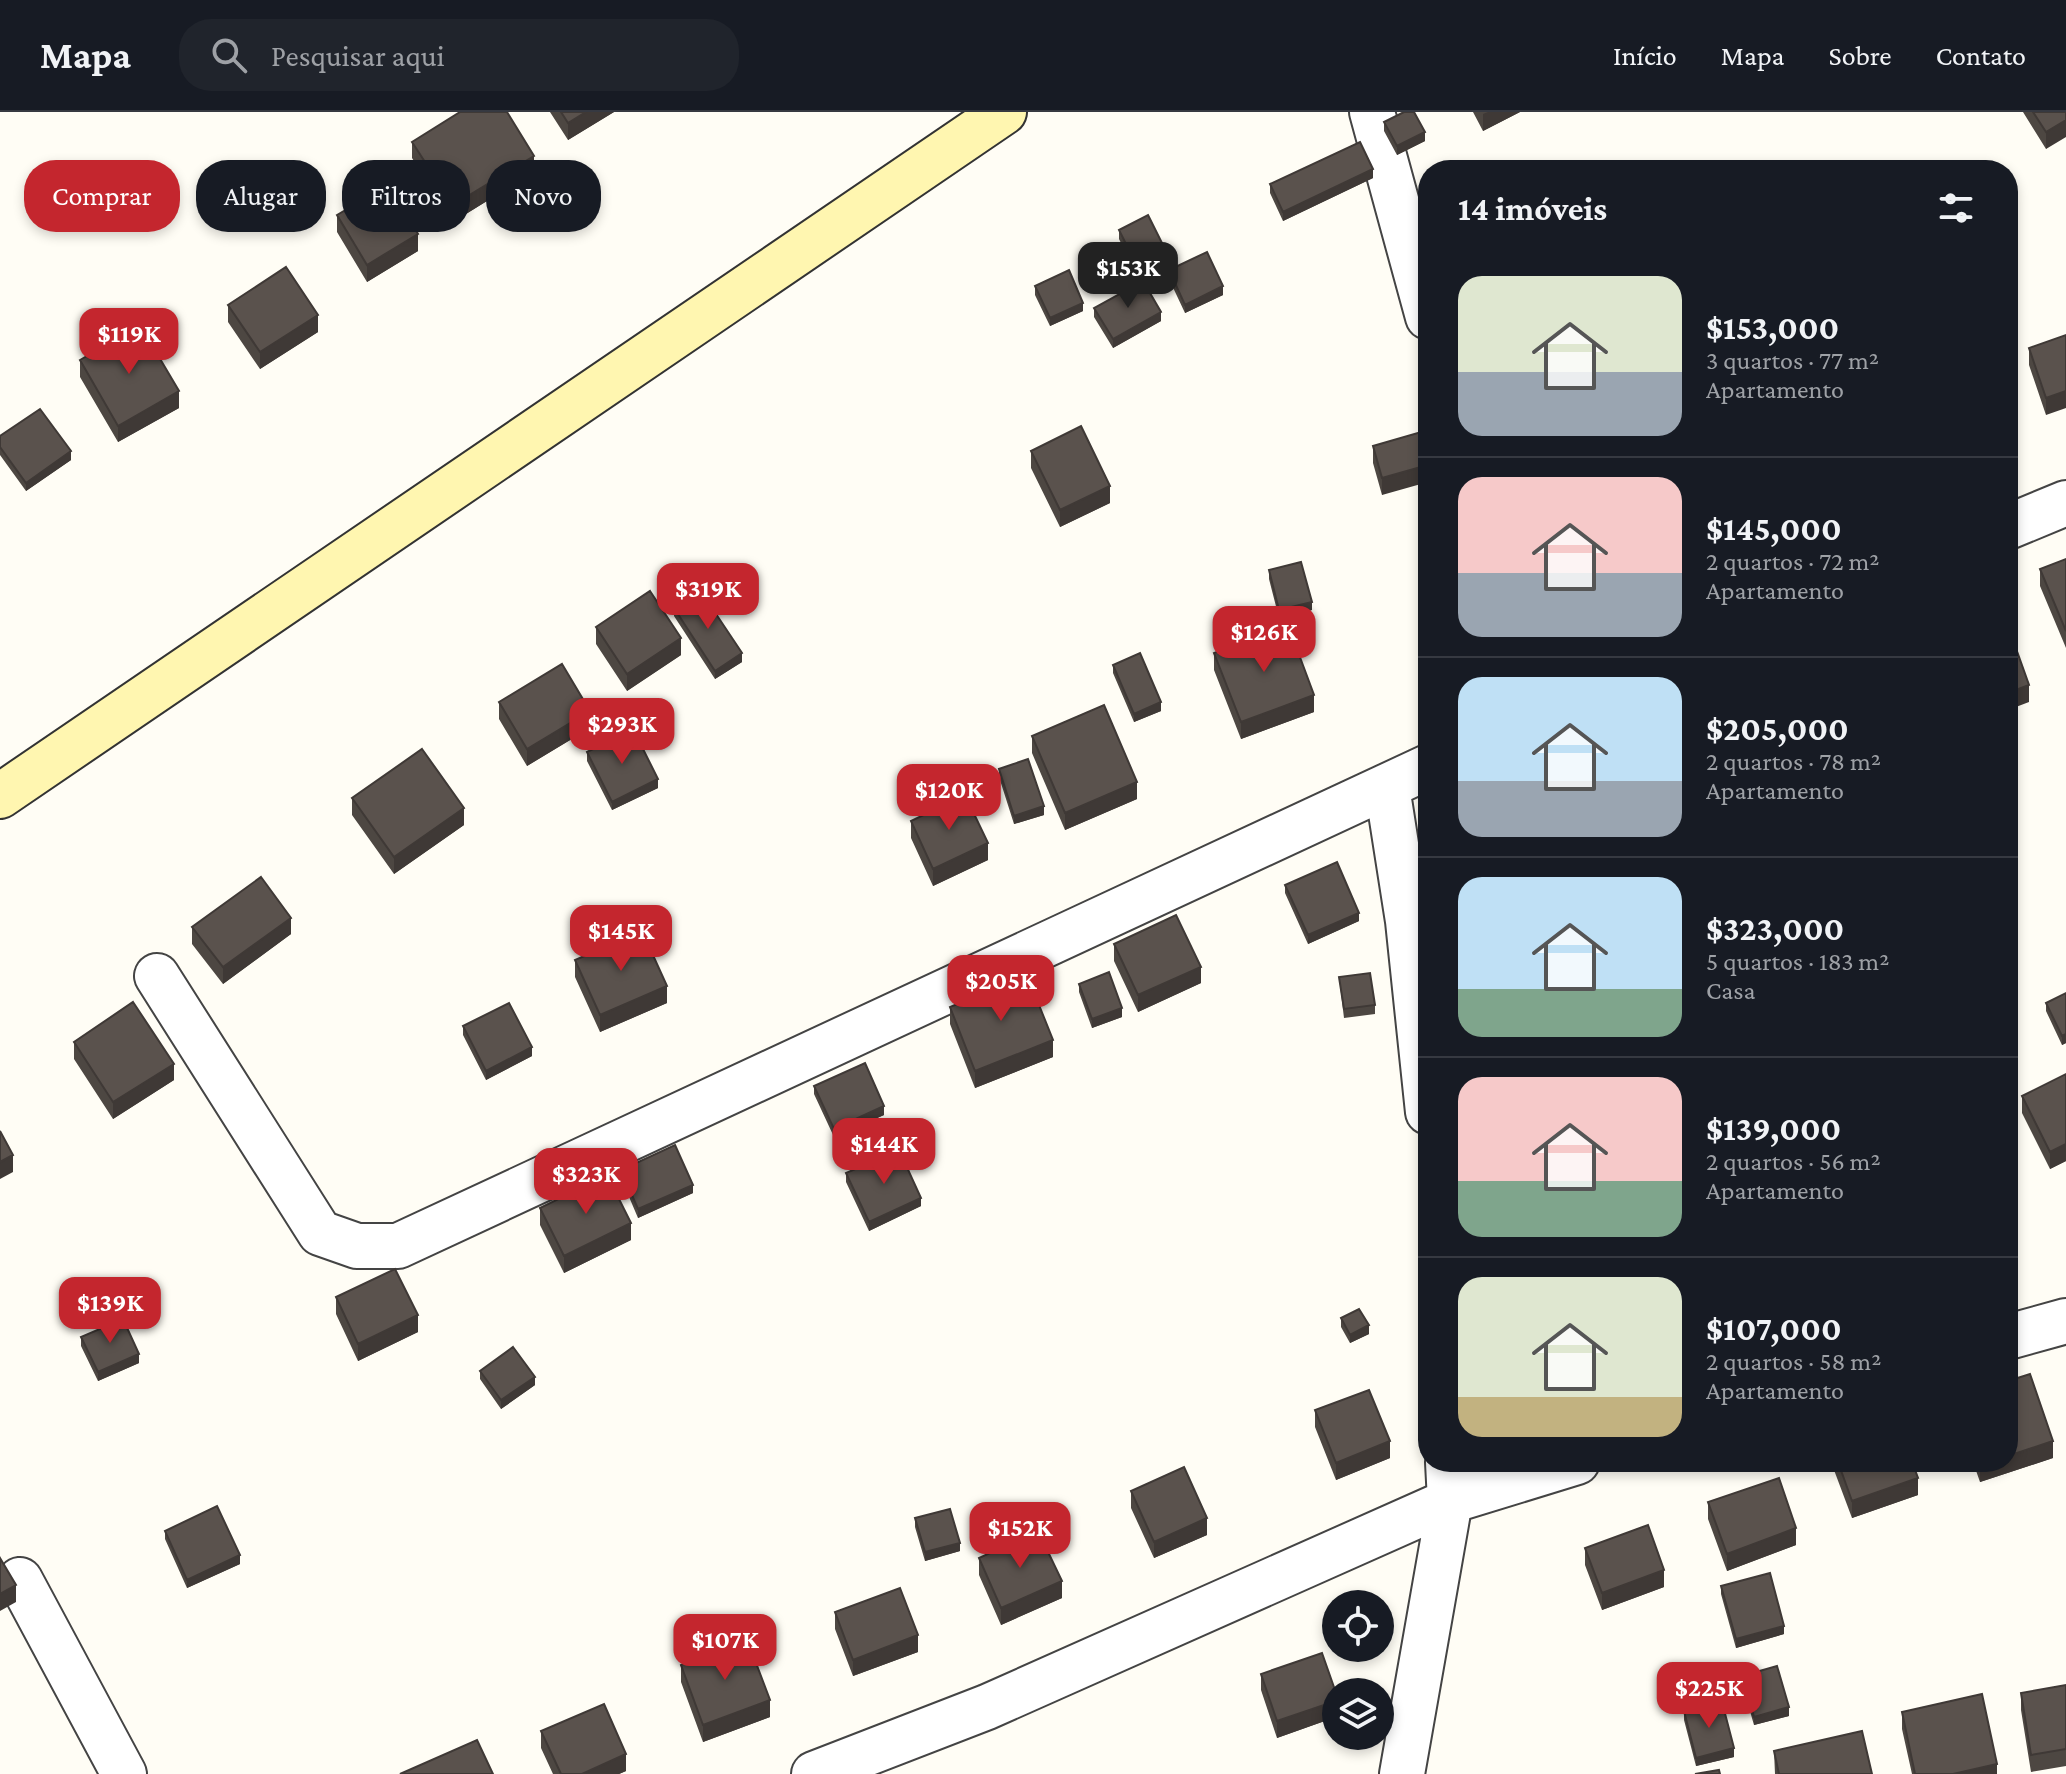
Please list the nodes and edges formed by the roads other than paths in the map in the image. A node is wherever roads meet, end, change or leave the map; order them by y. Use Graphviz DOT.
graph roads {
  1 [pos="1004,112"];
  2 [pos="1372,112"];
  3 [pos="1418,280"];
  4 [pos="2066,503"];
  5 [pos="2018,523"];
  6 [pos="1418,772"];
  7 [pos="1387,787"];
  8 [pos="0,796"];
  9 [pos="157,976"];
  10 [pos="1418,1016"];
  11 [pos="2066,1321"];
  12 [pos="2018,1334"];
  13 [pos="1510,1472"];
  14 [pos="1449,1481"];
  15 [pos="20,1580"];
  16 [pos="124,1774"];
  17 [pos="814,1774"];
  18 [pos="1402,1774"];
  1 -- 8 [label="main road"];
  2 -- 3 [label="street"];
  4 -- 5 [label="street"];
  6 -- 7 [label="street"];
  7 -- 9 [label="street"];
  7 -- 10 [label="street"];
  11 -- 12 [label="street"];
  13 -- 14 [label="street"];
  14 -- 17 [label="street"];
  14 -- 18 [label="street"];
  15 -- 16 [label="street"];
}
